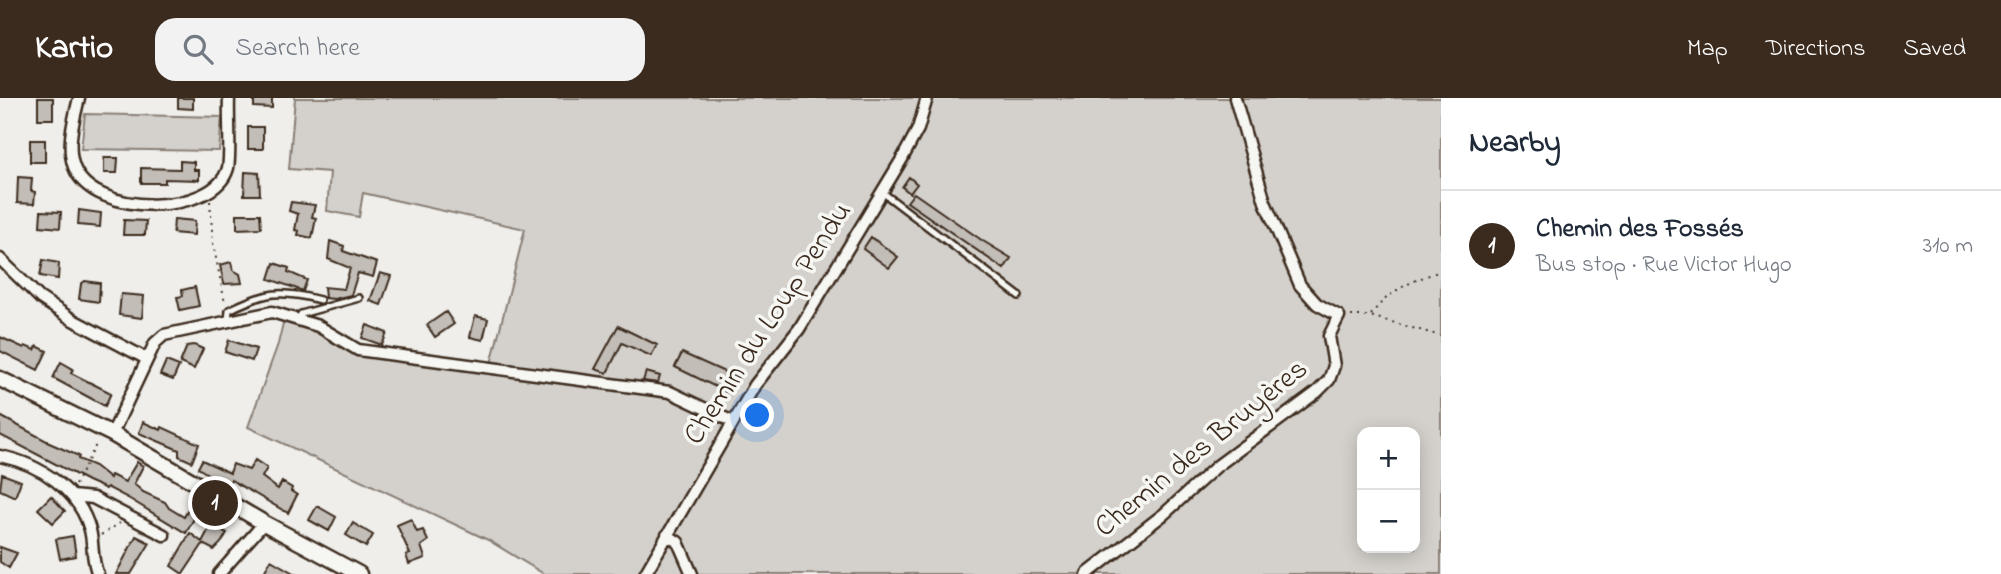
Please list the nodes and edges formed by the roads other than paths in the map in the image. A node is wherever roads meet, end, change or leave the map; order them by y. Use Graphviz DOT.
graph roads {
  1 [pos="79,98"];
  2 [pos="229,98"];
  3 [pos="927,98"];
  4 [pos="1235,98"];
  5 [pos="882,192"];
  6 [pos="0,259"];
  7 [pos="1019,296"];
  8 [pos="359,298"];
  9 [pos="320,300"];
  10 [pos="298,318"];
  11 [pos="228,321"];
  12 [pos="147,359"];
  13 [pos="0,379"];
  14 [pos="733,422"];
  15 [pos="108,432"];
  16 [pos="0,456"];
  17 [pos="71,495"];
  18 [pos="264,523"];
  19 [pos="164,535"];
  20 [pos="667,535"];
  21 [pos="98,574"];
  22 [pos="219,574"];
  23 [pos="359,574"];
  24 [pos="645,574"];
  25 [pos="692,574"];
  26 [pos="1087,574"];
  1 -- 2 [label="street"];
  3 -- 5 [label="street, Chemin du Loup Pendu"];
  4 -- 26 [label="street, Chemin des Bruyères"];
  5 -- 7 [label="lane"];
  5 -- 14 [label="street, Chemin du Loup Pendu"];
  6 -- 12 [label="street"];
  8 -- 10 [label="lane"];
  9 -- 11 [label="lane"];
  10 -- 11 [label="street"];
  10 -- 14 [label="street"];
  11 -- 12 [label="street"];
  12 -- 15 [label="street"];
  13 -- 15 [label="main road"];
  14 -- 20 [label="street, Chemin du Loup Pendu"];
  15 -- 18 [label="main road"];
  16 -- 17 [label="street"];
  17 -- 19 [label="street"];
  17 -- 21 [label="street"];
  18 -- 22 [label="street"];
  18 -- 23 [label="main road"];
  20 -- 24 [label="street, Chemin du Loup Pendu"];
  20 -- 25 [label="street"];
}
